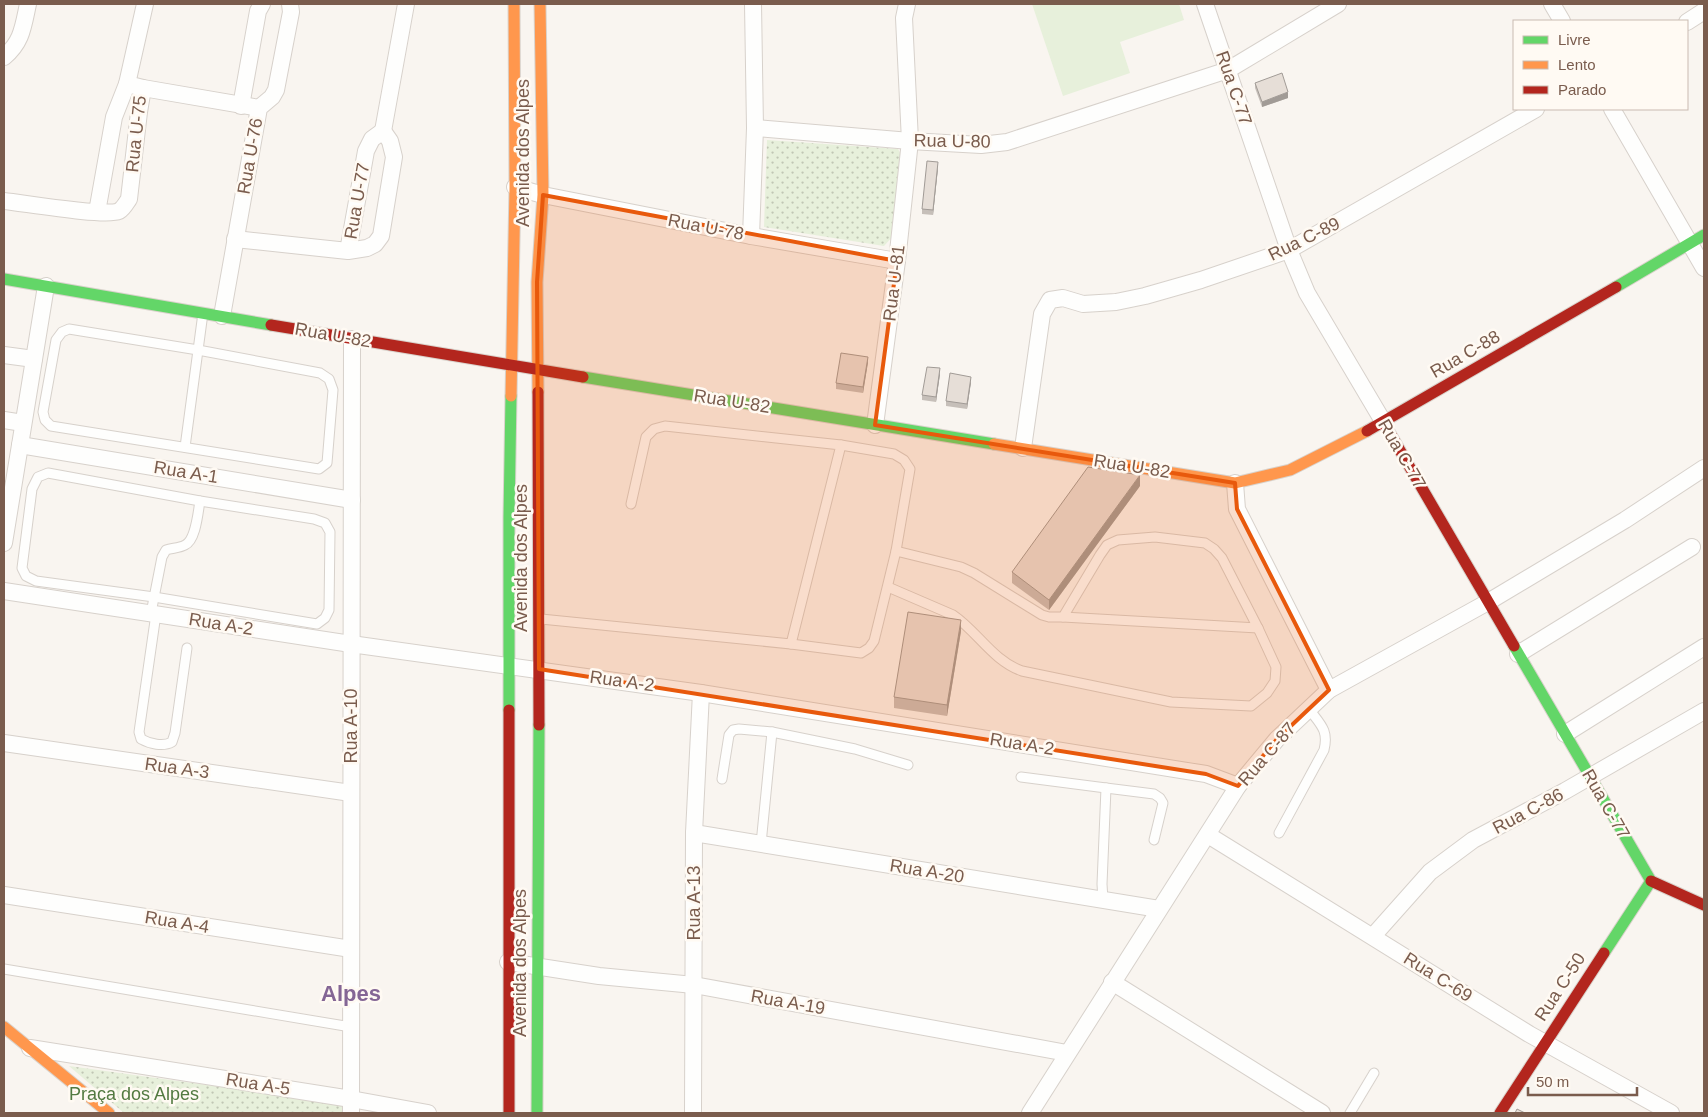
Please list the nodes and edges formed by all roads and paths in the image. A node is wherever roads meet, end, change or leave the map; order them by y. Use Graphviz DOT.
graph roads {
  1 [pos="28,4"];
  2 [pos="145,4"];
  3 [pos="262,4"];
  4 [pos="290,4"];
  5 [pos="406,4"];
  6 [pos="514,4"];
  7 [pos="540,4"];
  8 [pos="753,4"];
  9 [pos="907,4"];
  10 [pos="1205,4"];
  11 [pos="1338,4"];
  12 [pos="1552,4"];
  13 [pos="1704,11"];
  14 [pos="1561,20"];
  15 [pos="1688,21"];
  16 [pos="4,57"];
  17 [pos="1228,70"];
  18 [pos="135,86"];
  19 [pos="241,106"];
  20 [pos="259,108"];
  21 [pos="1534,110"];
  22 [pos="1613,110"];
  23 [pos="755,128"];
  24 [pos="383,131"];
  25 [pos="910,141"];
  26 [pos="515,187"];
  27 [pos="543,196"];
  28 [pos="4,201"];
  29 [pos="97,212"];
  30 [pos="1704,235"];
  31 [pos="752,236"];
  32 [pos="235,239"];
  33 [pos="1690,243"];
  34 [pos="1289,250"];
  35 [pos="348,251"];
  36 [pos="897,261"];
  37 [pos="1704,268"];
  38 [pos="4,279"];
  39 [pos="46,286"];
  40 [pos="203,313"];
  41 [pos="222,316"];
  42 [pos="352,338"];
  43 [pos="198,350"];
  44 [pos="4,355"];
  45 [pos="34,360"];
  46 [pos="512,366"];
  47 [pos="537,370"];
  48 [pos="4,420"];
  49 [pos="1384,422"];
  50 [pos="23,423"];
  51 [pos="874,425"];
  52 [pos="20,445"];
  53 [pos="841,445"];
  54 [pos="185,447"];
  55 [pos="1023,448"];
  56 [pos="1704,468"];
  57 [pos="1704,480"];
  58 [pos="1235,482"];
  59 [pos="8,487"];
  60 [pos="352,500"];
  61 [pos="200,501"];
  62 [pos="631,504"];
  63 [pos="1625,520"];
  64 [pos="4,543"];
  65 [pos="1692,547"];
  66 [pos="896,551"];
  67 [pos="888,587"];
  68 [pos="4,591"];
  69 [pos="1488,602"];
  70 [pos="154,608"];
  71 [pos="1064,616"];
  72 [pos="538,619"];
  73 [pos="1258,628"];
  74 [pos="351,644"];
  75 [pos="791,644"];
  76 [pos="1704,647"];
  77 [pos="187,648"];
  78 [pos="1518,654"];
  79 [pos="510,666"];
  80 [pos="539,669"];
  81 [pos="1329,690"];
  82 [pos="701,693"];
  83 [pos="1309,709"];
  84 [pos="1704,711"];
  85 [pos="772,732"];
  86 [pos="1565,734"];
  87 [pos="4,743"];
  88 [pos="908,765"];
  89 [pos="1021,777"];
  90 [pos="1590,777"];
  91 [pos="722,780"];
  92 [pos="1238,786"];
  93 [pos="1106,788"];
  94 [pos="351,793"];
  95 [pos="694,832"];
  96 [pos="1278,833"];
  97 [pos="1208,835"];
  98 [pos="1154,840"];
  99 [pos="761,844"];
  100 [pos="1651,881"];
  101 [pos="4,895"];
  102 [pos="1103,900"];
  103 [pos="1704,905"];
  104 [pos="1159,909"];
  105 [pos="1373,936"];
  106 [pos="351,949"];
  107 [pos="508,962"];
  108 [pos="537,966"];
  109 [pos="4,969"];
  110 [pos="1112,982"];
  111 [pos="694,985"];
  112 [pos="351,1026"];
  113 [pos="4,1027"];
  114 [pos="1545,1043"];
  115 [pos="29,1048"];
  116 [pos="1067,1053"];
  117 [pos="1374,1073"];
  118 [pos="351,1106"];
  119 [pos="109,1113"];
  120 [pos="428,1113"];
  121 [pos="509,1113"];
  122 [pos="537,1113"];
  123 [pos="693,1113"];
  124 [pos="1030,1113"];
  125 [pos="1322,1113"];
  126 [pos="1350,1113"];
  127 [pos="1500,1113"];
  128 [pos="1671,1113"];
  1 -- 16 [label="street"];
  2 -- 18 [label="street"];
  3 -- 19 [label="street, Rua U-76"];
  4 -- 20 [label="street, Rua U-76"];
  5 -- 24 [label="street"];
  6 -- 26 [label="street, Avenida dos Alpes"];
  7 -- 27 [label="street, Avenida dos Alpes"];
  8 -- 23 [label="street"];
  9 -- 25 [label="street, Rua U-81"];
  10 -- 17 [label="street, Rua C-77"];
  11 -- 17 [label="street, Rua U-80"];
  12 -- 14 [label="street"];
  13 -- 15 [label="street"];
  17 -- 25 [label="street, Rua U-80"];
  17 -- 34 [label="street, Rua C-77"];
  18 -- 19 [label="street"];
  18 -- 29 [label="street, Rua U-75"];
  18 -- 29 [label="street, Rua U-75"];
  19 -- 20 [label="street"];
  20 -- 32 [label="street, Rua U-76"];
  21 -- 34 [label="street, Rua C-89"];
  22 -- 33 [label="street"];
  23 -- 25 [label="street, Rua U-80"];
  23 -- 31 [label="street"];
  24 -- 35 [label="street, Rua U-77"];
  24 -- 35 [label="street, Rua U-77"];
  25 -- 36 [label="street, Rua U-81"];
  26 -- 27 [label="street, Rua U-78"];
  26 -- 46 [label="street, Avenida dos Alpes"];
  27 -- 31 [label="street, Rua U-78"];
  27 -- 47 [label="street, Avenida dos Alpes"];
  28 -- 29 [label="street"];
  30 -- 33 [label="street, Rua C-88"];
  31 -- 36 [label="street, Rua U-78"];
  32 -- 35 [label="street"];
  32 -- 41 [label="street, Rua U-76"];
  33 -- 37 [label="street"];
  33 -- 49 [label="street, Rua C-88"];
  34 -- 49 [label="street, Rua C-77"];
  34 -- 55 [label="street, Rua C-89"];
  36 -- 51 [label="street, Rua U-81"];
  38 -- 39 [label="street, Rua U-82"];
  39 -- 40 [label="street, Rua U-82"];
  39 -- 45 [label="street"];
  40 -- 41 [label="street, Rua U-82"];
  40 -- 43 [label="lane"];
  41 -- 42 [label="street, Rua U-82"];
  42 -- 46 [label="street, Rua U-82"];
  42 -- 60 [label="street, Rua A-10"];
  43 -- 54 [label="lane"];
  43 -- 54 [label="lane"];
  43 -- 54 [label="lane"];
  44 -- 45 [label="street"];
  45 -- 50 [label="street"];
  46 -- 47 [label="street, Rua U-82"];
  46 -- 79 [label="street, Avenida dos Alpes"];
  47 -- 51 [label="street, Rua U-82"];
  47 -- 72 [label="street, Avenida dos Alpes"];
  48 -- 50 [label="street"];
  49 -- 58 [label="street, Rua C-88"];
  49 -- 69 [label="street, Rua C-77"];
  50 -- 52 [label="street"];
  51 -- 55 [label="street, Rua U-82"];
  52 -- 59 [label="street"];
  52 -- 60 [label="street, Rua A-1"];
  53 -- 62 [label="lane"];
  53 -- 66 [label="lane"];
  53 -- 75 [label="lane"];
  55 -- 58 [label="street, Rua U-82"];
  56 -- 63 [label="street, Rua C-87"];
  57 -- 63 [label="street, Rua C-87"];
  58 -- 81 [label="street"];
  59 -- 64 [label="street"];
  60 -- 74 [label="street, Rua A-10"];
  61 -- 70 [label="lane"];
  61 -- 70 [label="lane"];
  61 -- 70 [label="lane"];
  63 -- 69 [label="street, Rua C-87"];
  65 -- 78 [label="street"];
  66 -- 67 [label="lane"];
  66 -- 71 [label="lane"];
  67 -- 73 [label="lane"];
  67 -- 75 [label="lane"];
  68 -- 70 [label="street, Rua A-2"];
  69 -- 78 [label="street, Rua C-77"];
  69 -- 81 [label="street, Rua C-87"];
  70 -- 74 [label="street, Rua A-2"];
  70 -- 77 [label="lane"];
  71 -- 73 [label="lane"];
  71 -- 73 [label="lane"];
  72 -- 75 [label="lane"];
  72 -- 80 [label="street, Avenida dos Alpes"];
  74 -- 79 [label="street, Rua A-2"];
  74 -- 94 [label="street, Rua A-10"];
  76 -- 86 [label="street"];
  78 -- 86 [label="street, Rua C-77"];
  79 -- 80 [label="street, Rua A-2"];
  79 -- 107 [label="street, Avenida dos Alpes"];
  80 -- 82 [label="street, Rua A-2"];
  80 -- 108 [label="street, Avenida dos Alpes"];
  81 -- 83 [label="street, Rua C-87"];
  82 -- 92 [label="street, Rua A-2"];
  82 -- 95 [label="street, Rua A-13"];
  83 -- 92 [label="street, Rua C-87"];
  83 -- 96 [label="lane"];
  84 -- 90 [label="street, Rua C-86"];
  85 -- 88 [label="lane"];
  85 -- 91 [label="lane"];
  85 -- 99 [label="lane"];
  86 -- 90 [label="street, Rua C-77"];
  87 -- 94 [label="street, Rua A-3"];
  89 -- 93 [label="lane"];
  90 -- 100 [label="street, Rua C-77"];
  90 -- 105 [label="street, Rua C-86"];
  92 -- 97 [label="street, Rua C-87"];
  93 -- 98 [label="lane"];
  93 -- 102 [label="lane"];
  94 -- 106 [label="street, Rua A-10"];
  95 -- 99 [label="street, Rua A-20"];
  95 -- 111 [label="street, Rua A-13"];
  97 -- 104 [label="street, Rua C-87"];
  97 -- 105 [label="street, Rua C-69"];
  99 -- 102 [label="street, Rua A-20"];
  100 -- 103 [label="street"];
  100 -- 114 [label="street, Rua C-50"];
  101 -- 106 [label="street, Rua A-4"];
  102 -- 104 [label="street, Rua A-20"];
  104 -- 110 [label="street, Rua C-87"];
  105 -- 114 [label="street, Rua C-69"];
  106 -- 112 [label="street, Rua A-10"];
  107 -- 108 [label="street, Rua A-19"];
  107 -- 121 [label="street, Avenida dos Alpes"];
  108 -- 111 [label="street, Rua A-19"];
  108 -- 122 [label="street, Avenida dos Alpes"];
  109 -- 112 [label="lane"];
  110 -- 116 [label="street, Rua C-87"];
  110 -- 125 [label="street"];
  111 -- 116 [label="street, Rua A-19"];
  111 -- 123 [label="street, Rua A-13"];
  112 -- 118 [label="street, Rua A-10"];
  113 -- 115 [label="street"];
  114 -- 127 [label="street, Rua C-50"];
  114 -- 128 [label="street, Rua C-69"];
  115 -- 118 [label="street, Rua A-5"];
  115 -- 119 [label="street"];
  116 -- 124 [label="street, Rua C-87"];
  117 -- 126 [label="lane"];
  118 -- 120 [label="street, Rua A-5"];
}
